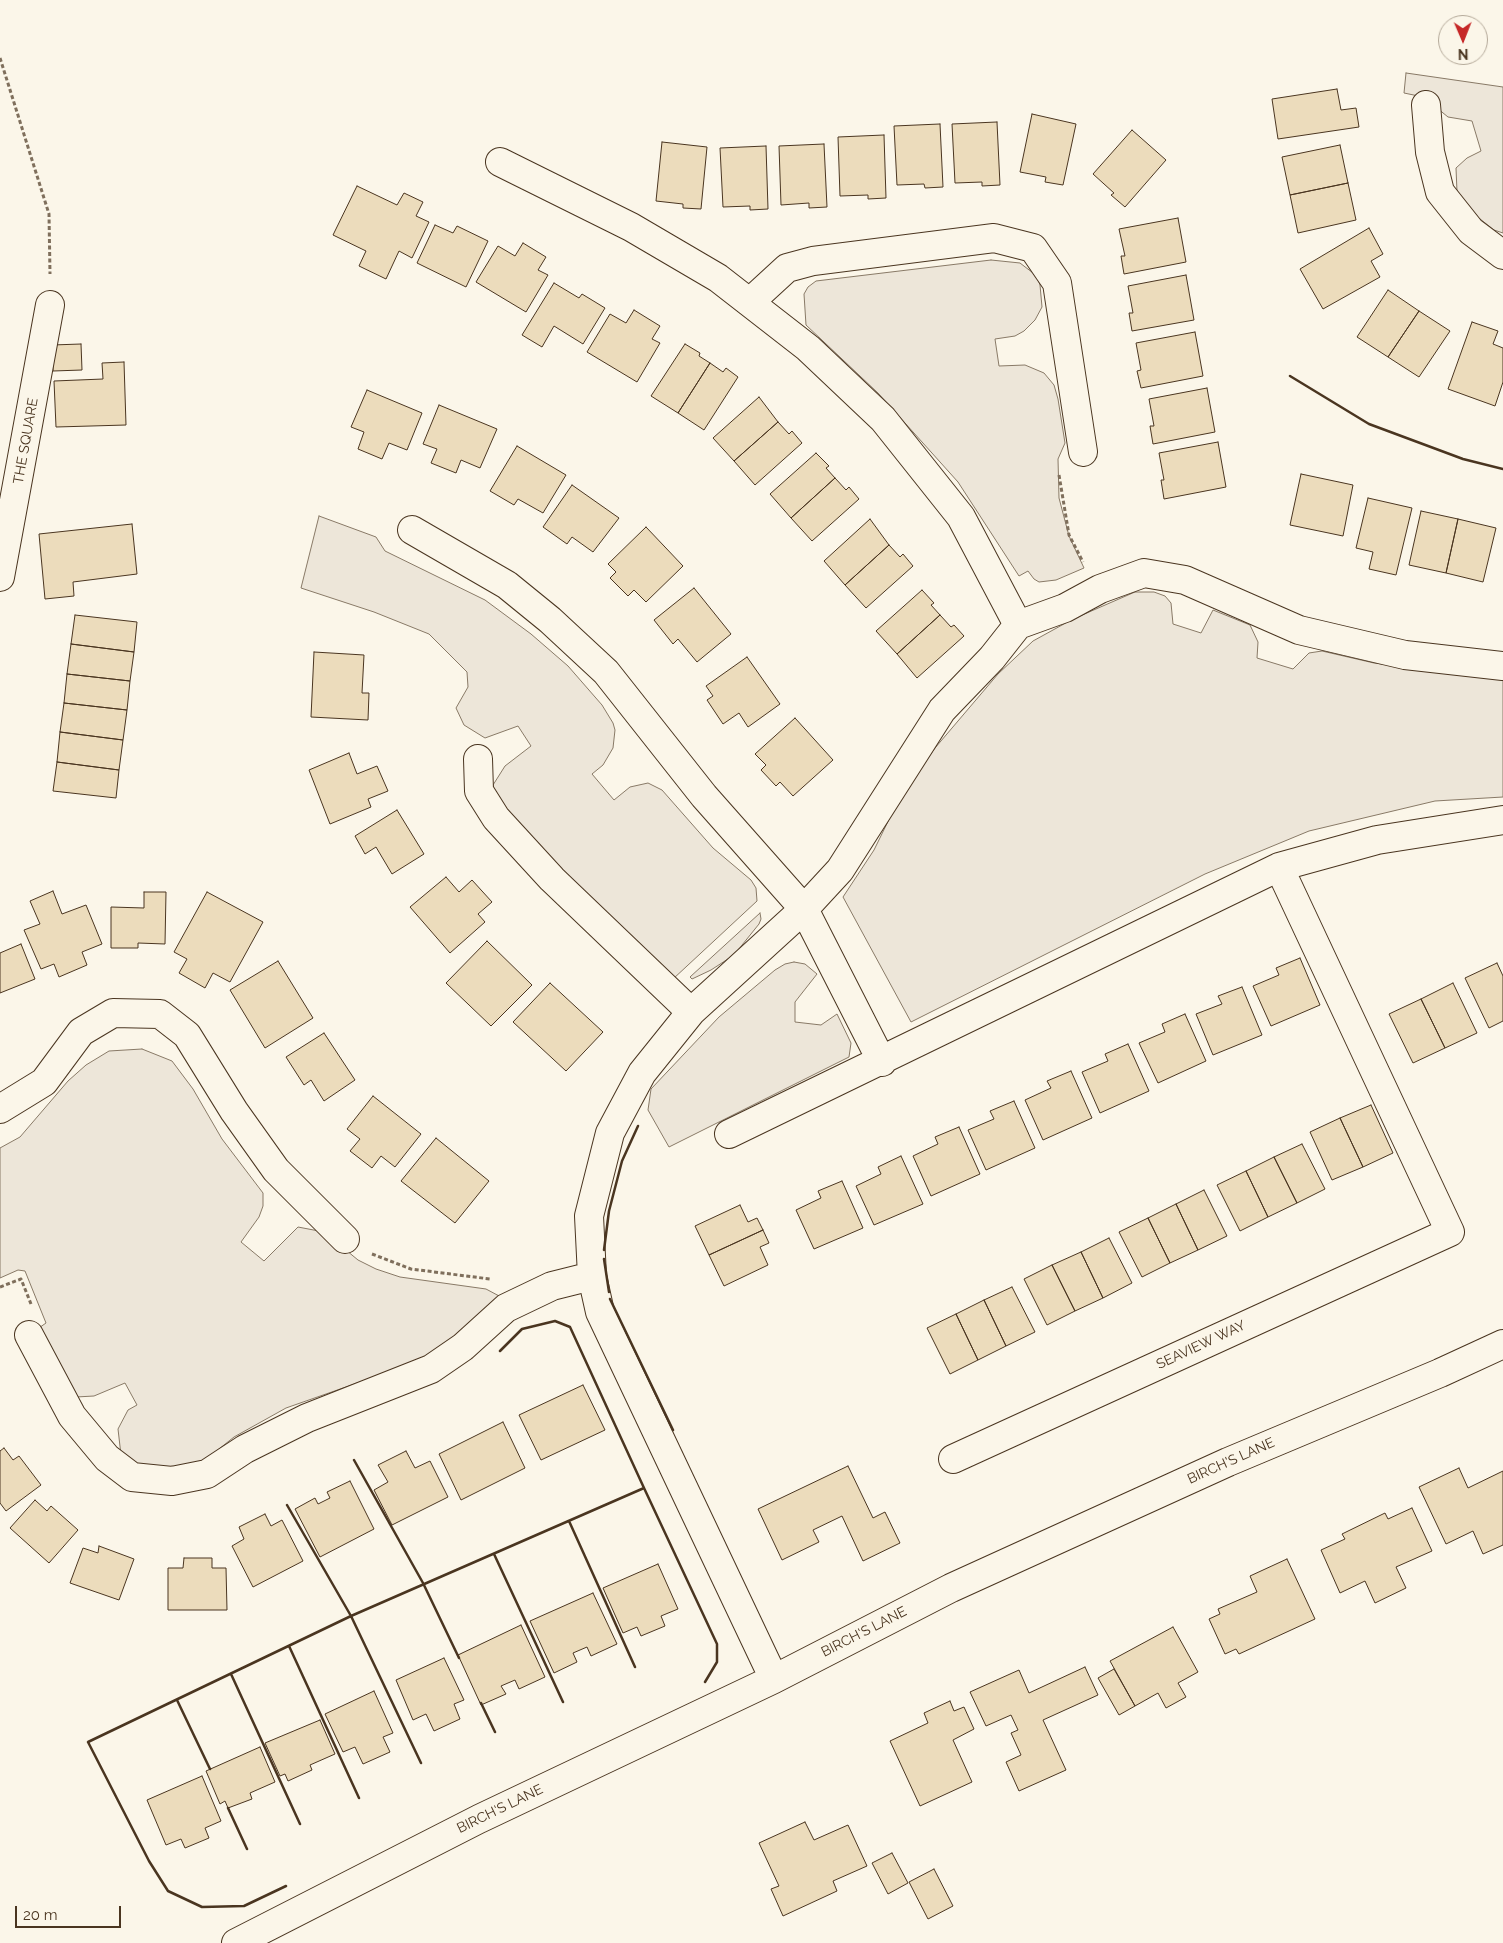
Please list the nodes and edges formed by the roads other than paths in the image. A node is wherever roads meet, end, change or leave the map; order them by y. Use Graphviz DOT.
graph roads {
  1 [pos="1426,105"];
  2 [pos="500,162"];
  3 [pos="1503,256"];
  4 [pos="750,302"];
  5 [pos="50,305"];
  6 [pos="1083,452"];
  7 [pos="412,530"];
  8 [pos="0,577"];
  9 [pos="1018,625"];
  10 [pos="1503,666"];
  11 [pos="478,758"];
  12 [pos="1503,820"];
  13 [pos="1279,867"];
  14 [pos="804,909"];
  15 [pos="690,1012"];
  16 [pos="882,1062"];
  17 [pos="0,1110"];
  18 [pos="729,1134"];
  19 [pos="345,1239"];
  20 [pos="592,1276"];
  21 [pos="29,1335"];
  22 [pos="1503,1344"];
  23 [pos="953,1459"];
  24 [pos="774,1679"];
  25 [pos="236,1943"];
  1 -- 3 [label="street"];
  2 -- 4 [label="street"];
  4 -- 6 [label="street"];
  4 -- 9 [label="street"];
  5 -- 8 [label="street, THE SQUARE"];
  7 -- 14 [label="street"];
  9 -- 10 [label="street"];
  9 -- 14 [label="street"];
  11 -- 15 [label="street"];
  12 -- 13 [label="street"];
  13 -- 16 [label="street"];
  13 -- 23 [label="street, SEAVIEW WAY"];
  14 -- 15 [label="street"];
  14 -- 16 [label="street"];
  15 -- 20 [label="street"];
  16 -- 18 [label="street"];
  17 -- 19 [label="street"];
  20 -- 21 [label="street"];
  20 -- 24 [label="street"];
  22 -- 24 [label="street, BIRCH'S LANE"];
  24 -- 25 [label="street, BIRCH'S LANE"];
}
